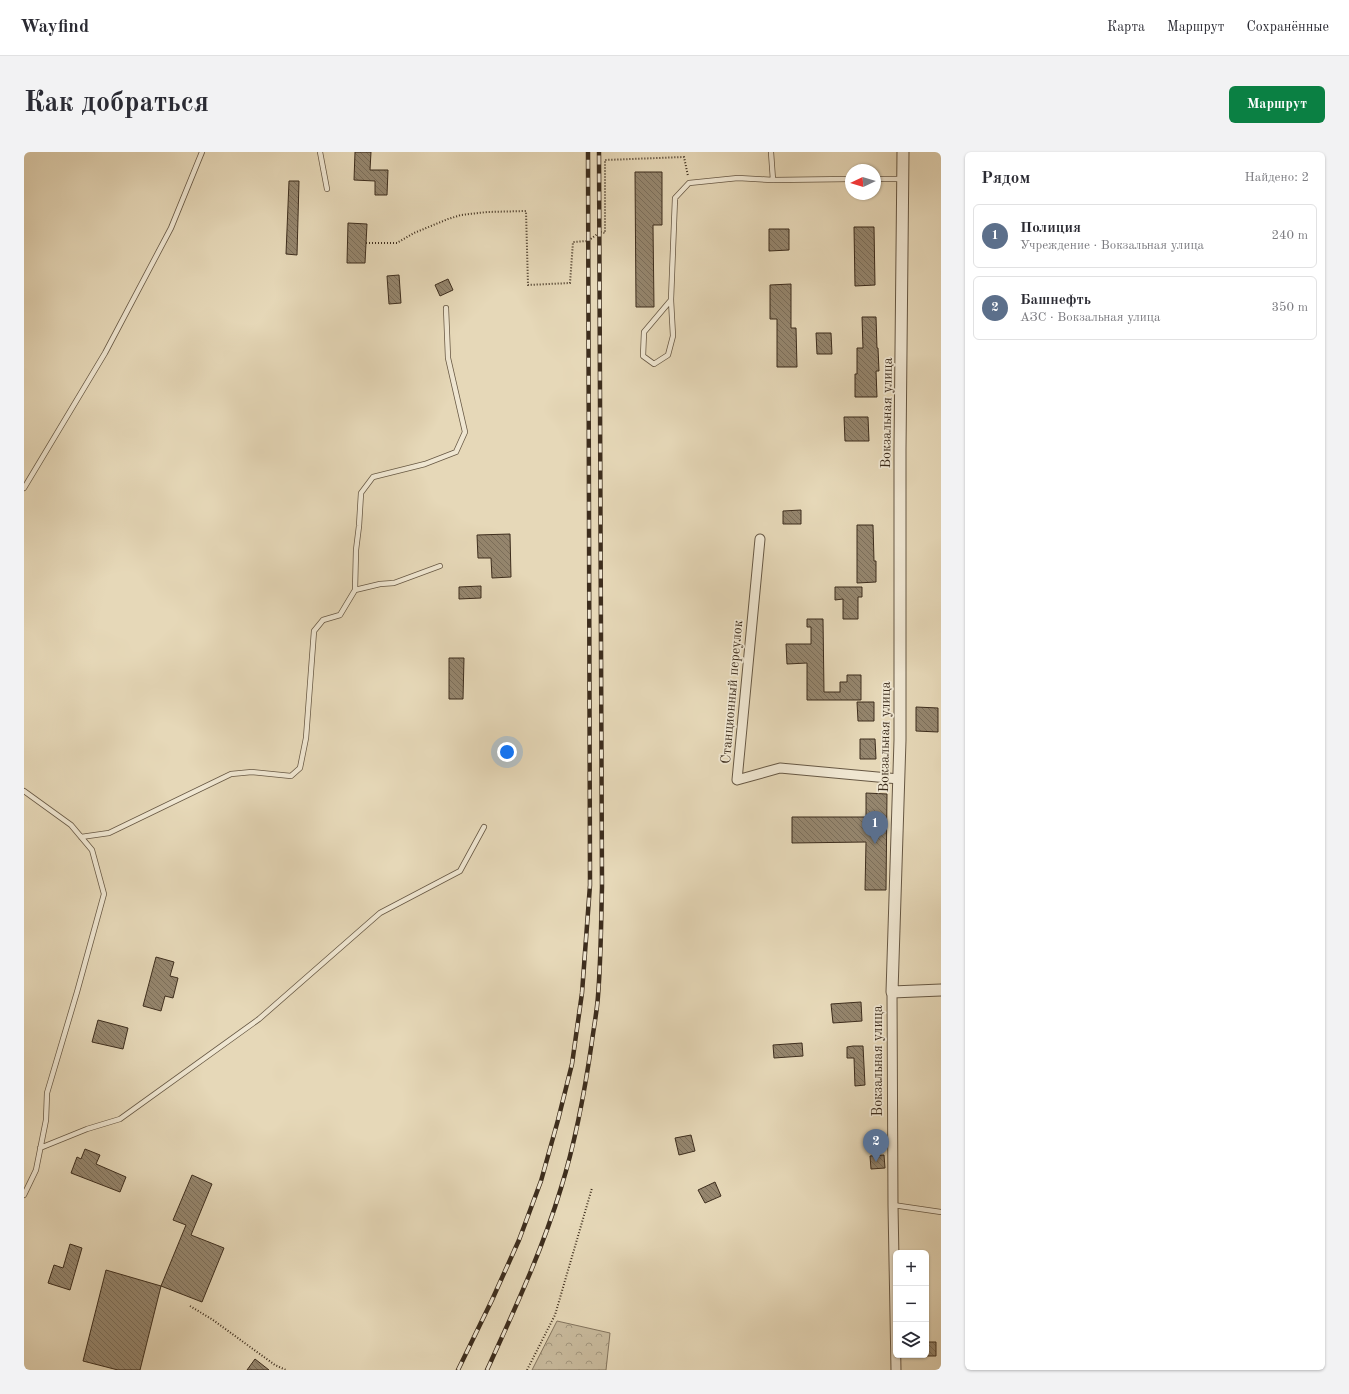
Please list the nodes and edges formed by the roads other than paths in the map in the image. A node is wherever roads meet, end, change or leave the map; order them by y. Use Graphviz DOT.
graph roads {
  1 [pos="202,152"];
  2 [pos="320,152"];
  3 [pos="771,152"];
  4 [pos="904,152"];
  5 [pos="845,179"];
  6 [pos="881,179"];
  7 [pos="903,179"];
  8 [pos="773,180"];
  9 [pos="327,189"];
  10 [pos="672,300"];
  11 [pos="446,308"];
  12 [pos="24,488"];
  13 [pos="760,539"];
  14 [pos="440,566"];
  15 [pos="355,590"];
  16 [pos="899,779"];
  17 [pos="24,791"];
  18 [pos="484,827"];
  19 [pos="81,837"];
  20 [pos="941,990"];
  21 [pos="892,992"];
  22 [pos="40,1148"];
  23 [pos="24,1195"];
  24 [pos="893,1205"];
  25 [pos="941,1212"];
  26 [pos="896,1370"];
  1 -- 12 [label="lane"];
  2 -- 9 [label="lane"];
  3 -- 8 [label="lane"];
  4 -- 7 [label="street, Вокзальная улица"];
  5 -- 8 [label="lane"];
  6 -- 7 [label="lane"];
  7 -- 16 [label="street, Вокзальная улица"];
  8 -- 10 [label="lane"];
  10 -- 10 [label="lane"];
  11 -- 15 [label="lane"];
  13 -- 16 [label="street, Станционный переулок"];
  14 -- 15 [label="lane"];
  15 -- 19 [label="lane"];
  16 -- 21 [label="street, Вокзальная улица"];
  17 -- 19 [label="lane"];
  18 -- 22 [label="lane"];
  19 -- 22 [label="lane"];
  20 -- 21 [label="street"];
  21 -- 24 [label="street, Вокзальная улица"];
  22 -- 23 [label="lane"];
  24 -- 25 [label="lane"];
  24 -- 26 [label="street, Вокзальная улица"];
}
